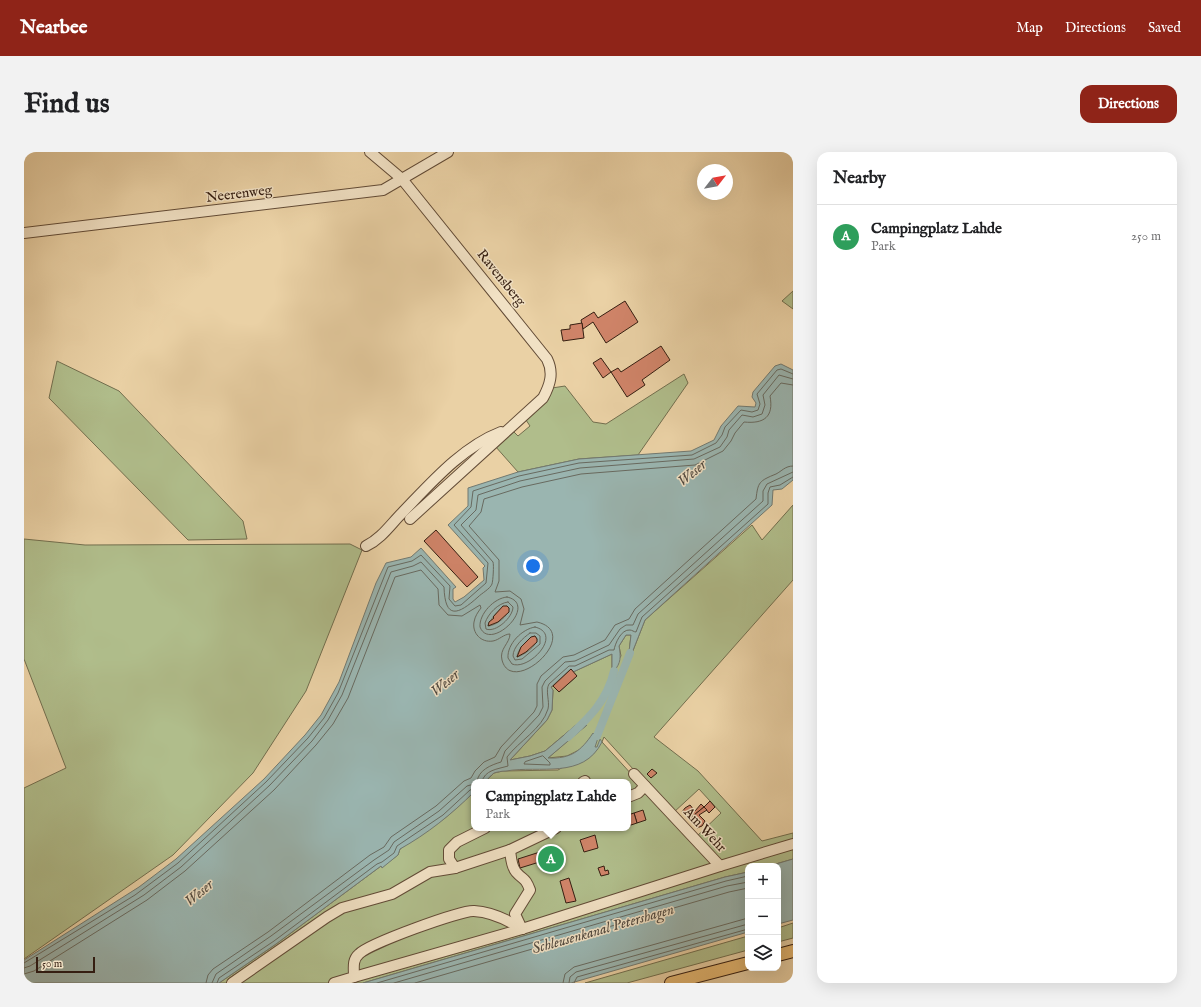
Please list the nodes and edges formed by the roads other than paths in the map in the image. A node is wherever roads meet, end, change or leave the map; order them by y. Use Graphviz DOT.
graph roads {
  1 [pos="370,152"];
  2 [pos="448,152"];
  3 [pos="402,179"];
  4 [pos="24,233"];
  5 [pos="507,430"];
  6 [pos="410,519"];
  7 [pos="366,546"];
  8 [pos="634,774"];
  9 [pos="645,786"];
  10 [pos="631,796"];
  11 [pos="479,831"];
  12 [pos="550,831"];
  13 [pos="793,844"];
  14 [pos="510,850"];
  15 [pos="720,866"];
  16 [pos="456,868"];
  17 [pos="522,929"];
  18 [pos="793,951"];
  19 [pos="781,954"];
  20 [pos="745,964"];
  21 [pos="354,977"];
  22 [pos="232,983"];
  23 [pos="334,983"];
  24 [pos="671,983"];
  1 -- 3 [label="street, Ravensberg"];
  2 -- 3 [label="street, Neerenweg"];
  3 -- 4 [label="street, Neerenweg"];
  3 -- 5 [label="street, Ravensberg"];
  5 -- 6 [label="street, Ravensberg"];
  5 -- 7 [label="street"];
  8 -- 9 [label="street, Am Wehr"];
  9 -- 10 [label="street"];
  9 -- 15 [label="street, Am Wehr"];
  11 -- 16 [label="street"];
  12 -- 14 [label="street"];
  13 -- 15 [label="street, Am Wehr"];
  14 -- 16 [label="street"];
  14 -- 17 [label="street"];
  15 -- 17 [label="street"];
  16 -- 22 [label="street"];
  17 -- 21 [label="street"];
  17 -- 21 [label="street"];
  18 -- 19 [label="main road"];
  20 -- 24 [label="main road"];
  21 -- 23 [label="street"];
}
